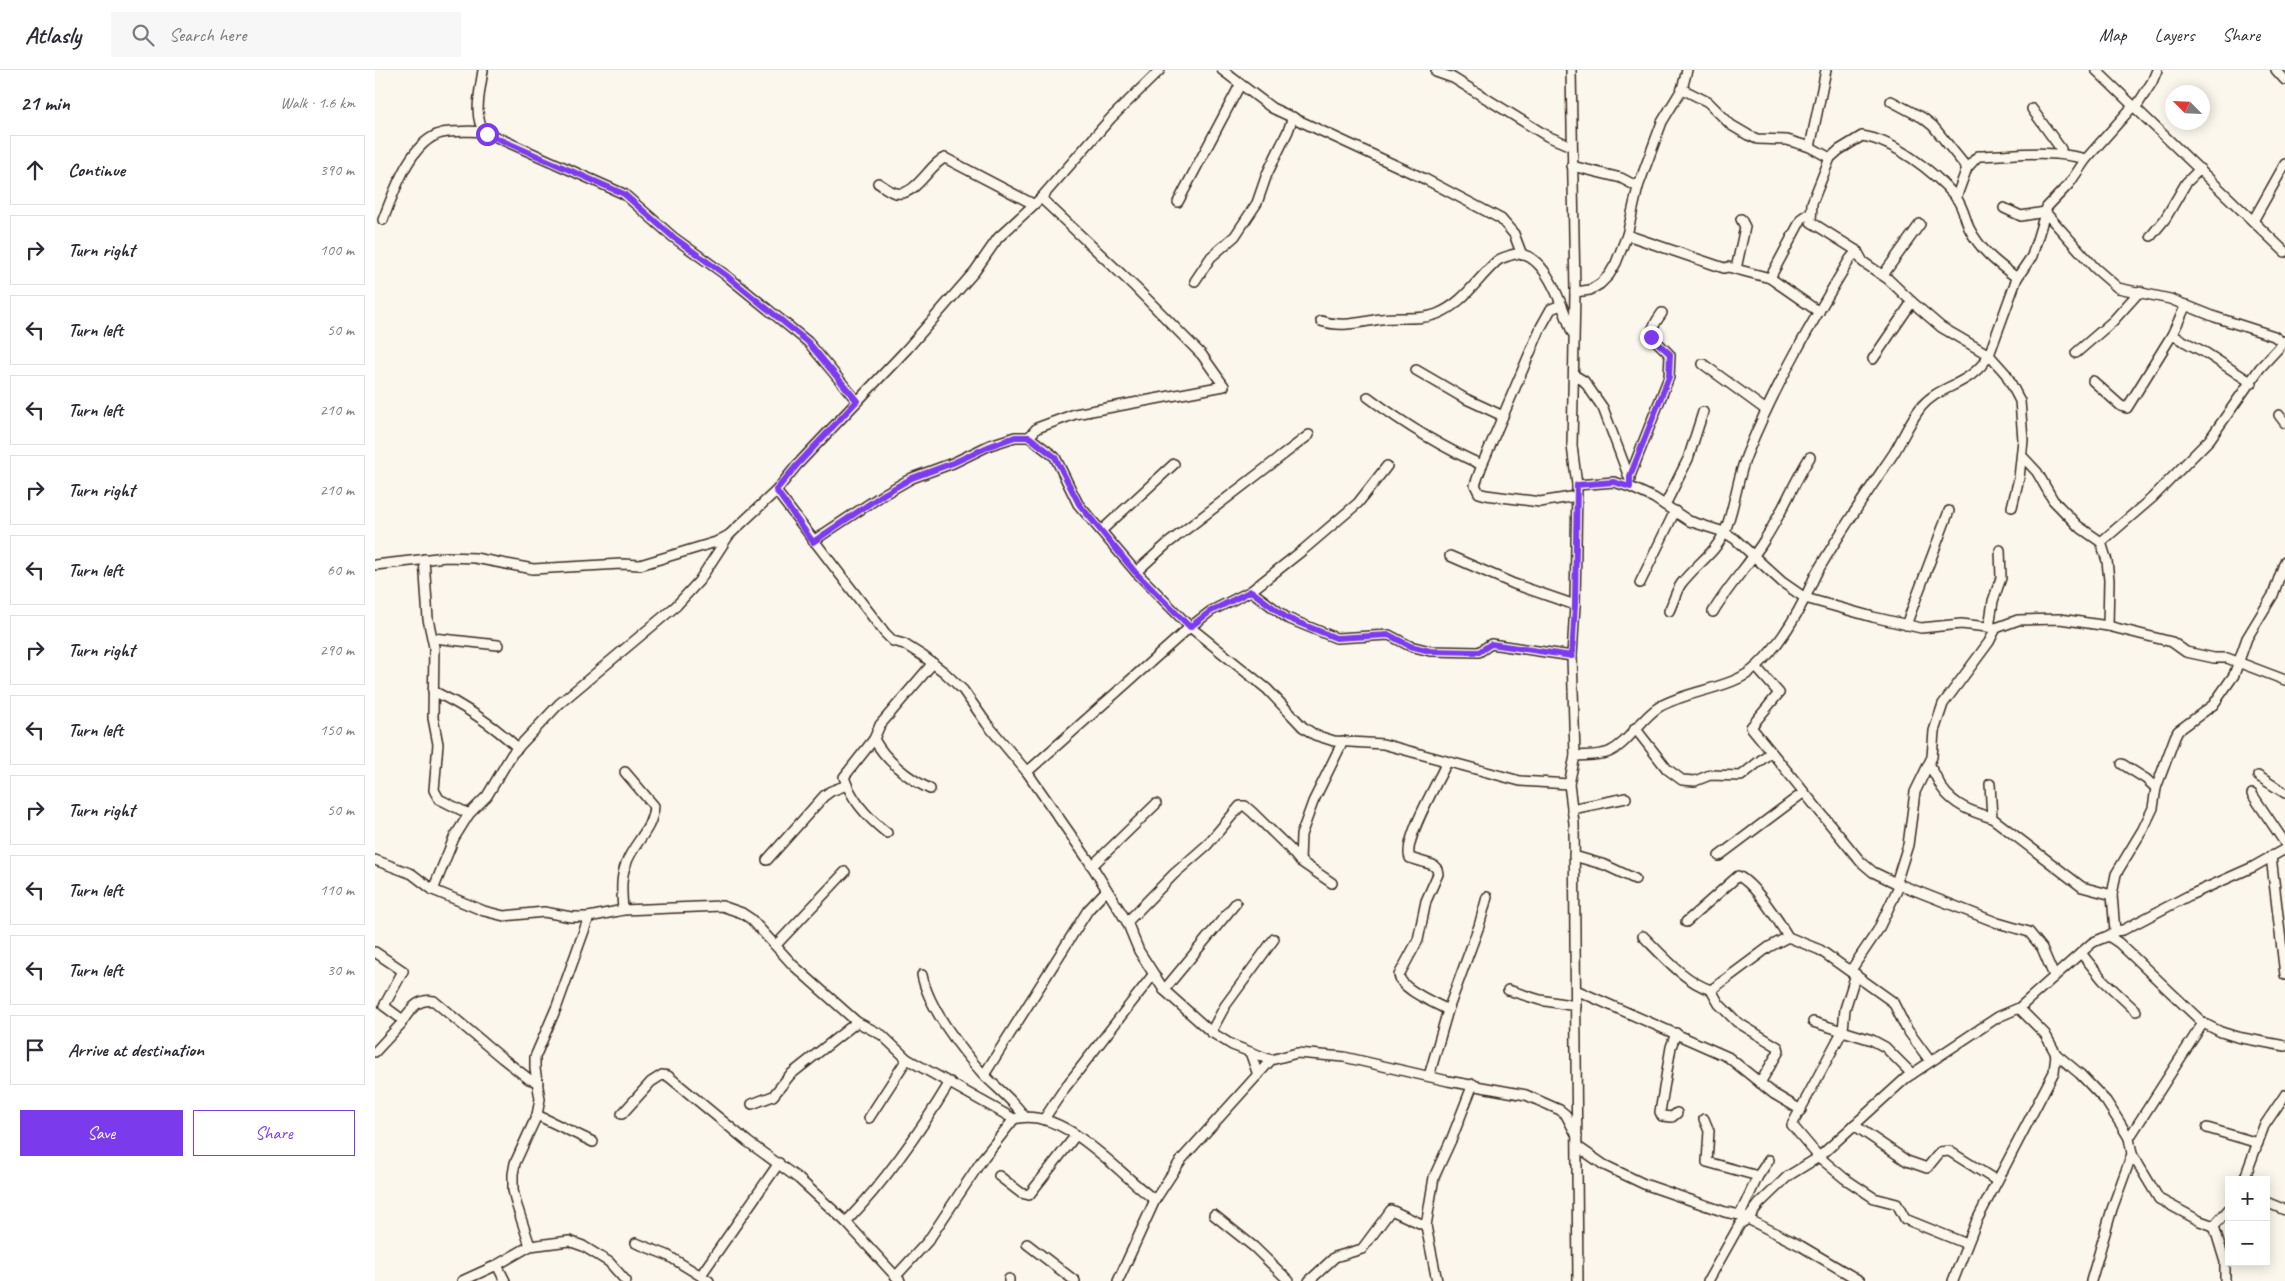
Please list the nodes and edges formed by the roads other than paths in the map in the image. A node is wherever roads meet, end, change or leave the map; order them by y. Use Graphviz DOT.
graph roads {
  1 [pos="483,70"];
  2 [pos="1159,70"];
  3 [pos="1222,70"];
  4 [pos="1571,70"];
  5 [pos="1687,70"];
  6 [pos="1826,70"];
  7 [pos="2096,70"];
  8 [pos="2157,70"];
  9 [pos="2276,70"];
  10 [pos="1436,72"];
  11 [pos="2285,80"];
  12 [pos="1240,85"];
  13 [pos="1682,89"];
  14 [pos="1891,101"];
  15 [pos="2135,106"];
  16 [pos="2032,108"];
  17 [pos="1293,117"];
  18 [pos="485,132"];
  19 [pos="1571,146"];
  20 [pos="1811,147"];
  21 [pos="2061,153"];
  22 [pos="1830,158"];
  23 [pos="2086,159"];
  24 [pos="2285,164"];
  25 [pos="1572,166"];
  26 [pos="1967,168"];
  27 [pos="2200,169"];
  28 [pos="878,183"];
  29 [pos="1638,186"];
  30 [pos="1957,198"];
  31 [pos="1037,201"];
  32 [pos="1178,202"];
  33 [pos="2004,208"];
  34 [pos="1811,212"];
  35 [pos="2045,212"];
  36 [pos="1741,219"];
  37 [pos="383,220"];
  38 [pos="2253,221"];
  39 [pos="1920,224"];
  40 [pos="1627,235"];
  41 [pos="2151,236"];
  42 [pos="1857,251"];
  43 [pos="2285,252"];
  44 [pos="1522,255"];
  45 [pos="1736,269"];
  46 [pos="1883,275"];
  47 [pos="1770,278"];
  48 [pos="2017,278"];
  49 [pos="1195,281"];
  50 [pos="2140,291"];
  51 [pos="1575,292"];
  52 [pos="1912,302"];
  53 [pos="1561,305"];
  54 [pos="2186,305"];
  55 [pos="1819,312"];
  56 [pos="1662,313"];
  57 [pos="1321,321"];
  58 [pos="2172,335"];
  59 [pos="1574,337"];
  60 [pos="2284,342"];
  61 [pos="2076,352"];
  62 [pos="1989,355"];
  63 [pos="1873,359"];
  64 [pos="1703,364"];
  65 [pos="1416,370"];
  66 [pos="1574,375"];
  67 [pos="2093,380"];
  68 [pos="2252,383"];
  69 [pos="1368,397"];
  70 [pos="857,401"];
  71 [pos="1766,410"];
  72 [pos="1703,412"];
  73 [pos="2279,415"];
  74 [pos="1503,416"];
  75 [pos="2285,423"];
  76 [pos="1309,435"];
  77 [pos="1029,437"];
  78 [pos="2022,456"];
  79 [pos="1810,457"];
  80 [pos="1174,464"];
  81 [pos="1482,464"];
  82 [pos="1387,466"];
  83 [pos="1630,476"];
  84 [pos="1577,485"];
  85 [pos="1630,487"];
  86 [pos="776,490"];
  87 [pos="1577,496"];
  88 [pos="1665,505"];
  89 [pos="2012,507"];
  90 [pos="1949,511"];
  91 [pos="1675,512"];
  92 [pos="1101,530"];
  93 [pos="1724,532"];
  94 [pos="729,535"];
  95 [pos="813,542"];
  96 [pos="2101,542"];
  97 [pos="2000,550"];
  98 [pos="1450,556"];
  99 [pos="1754,556"];
  100 [pos="424,559"];
  101 [pos="2285,561"];
  102 [pos="375,565"];
  103 [pos="1135,572"];
  104 [pos="1640,583"];
  105 [pos="1251,591"];
  106 [pos="1805,598"];
  107 [pos="1575,605"];
  108 [pos="1669,612"];
  109 [pos="1713,612"];
  110 [pos="1906,625"];
  111 [pos="2109,626"];
  112 [pos="1190,627"];
  113 [pos="1992,627"];
  114 [pos="433,638"];
  115 [pos="498,645"];
  116 [pos="1572,656"];
  117 [pos="2240,662"];
  118 [pos="933,663"];
  119 [pos="1756,668"];
  120 [pos="2285,680"];
  121 [pos="433,691"];
  122 [pos="1635,728"];
  123 [pos="874,739"];
  124 [pos="1343,741"];
  125 [pos="518,748"];
  126 [pos="1771,752"];
  127 [pos="1575,756"];
  128 [pos="1447,762"];
  129 [pos="2122,764"];
  130 [pos="1928,765"];
  131 [pos="625,772"];
  132 [pos="1027,772"];
  133 [pos="2258,776"];
  134 [pos="1569,784"];
  135 [pos="1990,784"];
  136 [pos="847,786"];
  137 [pos="2156,788"];
  138 [pos="930,789"];
  139 [pos="1803,793"];
  140 [pos="2285,793"];
  141 [pos="2252,794"];
  142 [pos="1626,798"];
  143 [pos="1157,804"];
  144 [pos="1573,809"];
  145 [pos="469,814"];
  146 [pos="1992,818"];
  147 [pos="887,833"];
  148 [pos="2285,843"];
  149 [pos="2285,849"];
  150 [pos="1573,856"];
  151 [pos="1719,856"];
  152 [pos="2271,856"];
  153 [pos="375,860"];
  154 [pos="767,860"];
  155 [pos="1299,861"];
  156 [pos="1091,866"];
  157 [pos="845,872"];
  158 [pos="1635,879"];
  159 [pos="1332,883"];
  160 [pos="1898,884"];
  161 [pos="433,890"];
  162 [pos="1106,891"];
  163 [pos="2112,896"];
  164 [pos="1487,897"];
  165 [pos="1235,903"];
  166 [pos="623,910"];
  167 [pos="589,917"];
  168 [pos="1127,922"];
  169 [pos="1685,922"];
  170 [pos="2113,934"];
  171 [pos="1643,936"];
  172 [pos="1787,937"];
  173 [pos="1274,939"];
  174 [pos="776,945"];
  175 [pos="375,952"];
  176 [pos="2081,954"];
  177 [pos="1853,972"];
  178 [pos="922,975"];
  179 [pos="1153,975"];
  180 [pos="2285,975"];
  181 [pos="2054,976"];
  182 [pos="1164,990"];
  183 [pos="1508,990"];
  184 [pos="1576,990"];
  185 [pos="1711,990"];
  186 [pos="379,1004"];
  187 [pos="1576,1006"];
  188 [pos="2019,1008"];
  189 [pos="1448,1010"];
  190 [pos="2136,1011"];
  191 [pos="403,1020"];
  192 [pos="857,1022"];
  193 [pos="1813,1022"];
  194 [pos="2203,1023"];
  195 [pos="1843,1030"];
  196 [pos="1211,1032"];
  197 [pos="1676,1033"];
  198 [pos="2285,1046"];
  199 [pos="375,1052"];
  200 [pos="1250,1052"];
  201 [pos="2055,1054"];
  202 [pos="907,1059"];
  203 [pos="1271,1060"];
  204 [pos="1930,1061"];
  205 [pos="1912,1074"];
  206 [pos="984,1075"];
  207 [pos="1258,1075"];
  208 [pos="1429,1076"];
  209 [pos="538,1082"];
  210 [pos="950,1082"];
  211 [pos="1760,1083"];
  212 [pos="1473,1084"];
  213 [pos="2285,1095"];
  214 [pos="752,1104"];
  215 [pos="1801,1110"];
  216 [pos="1677,1113"];
  217 [pos="621,1114"];
  218 [pos="537,1115"];
  219 [pos="1024,1116"];
  220 [pos="869,1118"];
  221 [pos="1704,1118"];
  222 [pos="1014,1119"];
  223 [pos="1044,1119"];
  224 [pos="1853,1125"];
  225 [pos="2207,1128"];
  226 [pos="1076,1135"];
  227 [pos="1578,1137"];
  228 [pos="2129,1138"];
  229 [pos="593,1142"];
  230 [pos="2257,1143"];
  231 [pos="1578,1147"];
  232 [pos="2132,1154"];
  233 [pos="1819,1157"];
  234 [pos="1769,1160"];
  235 [pos="779,1163"];
  236 [pos="999,1176"];
  237 [pos="1758,1176"];
  238 [pos="2245,1176"];
  239 [pos="1997,1182"];
  240 [pos="1155,1200"];
  241 [pos="2270,1204"];
  242 [pos="2285,1210"];
  243 [pos="1214,1214"];
  244 [pos="2225,1214"];
  245 [pos="1744,1217"];
  246 [pos="846,1222"];
  247 [pos="1426,1226"];
  248 [pos="2214,1226"];
  249 [pos="636,1244"];
  250 [pos="1027,1244"];
  251 [pos="1967,1244"];
  252 [pos="530,1246"];
  253 [pos="497,1265"];
  254 [pos="705,1278"];
  255 [pos="898,1278"];
  256 [pos="462,1281"];
  257 [pos="505,1281"];
  258 [pos="626,1281"];
  259 [pos="1075,1281"];
  260 [pos="1118,1281"];
  261 [pos="1289,1281"];
  262 [pos="1309,1281"];
  263 [pos="1437,1281"];
  264 [pos="1578,1281"];
  265 [pos="1708,1281"];
  266 [pos="1859,1281"];
  267 [pos="1953,1281"];
  268 [pos="2091,1281"];
  269 [pos="2225,1281"];
  1 -- 18 [label="street"];
  2 -- 31 [label="street"];
  3 -- 12 [label="street"];
  4 -- 19 [label="street"];
  5 -- 13 [label="street"];
  6 -- 20 [label="street"];
  7 -- 15 [label="street"];
  8 -- 15 [label="street"];
  9 -- 11 [label="street"];
  10 -- 19 [label="street"];
  12 -- 17 [label="street"];
  12 -- 32 [label="street"];
  13 -- 20 [label="street"];
  13 -- 29 [label="street"];
  14 -- 26 [label="street"];
  15 -- 23 [label="street"];
  15 -- 27 [label="street"];
  16 -- 21 [label="street"];
  17 -- 44 [label="street"];
  17 -- 49 [label="street"];
  18 -- 37 [label="street"];
  18 -- 70 [label="street"];
  19 -- 25 [label="street"];
  20 -- 22 [label="street"];
  21 -- 23 [label="street"];
  21 -- 26 [label="street"];
  22 -- 30 [label="street"];
  22 -- 34 [label="street"];
  23 -- 35 [label="street"];
  24 -- 38 [label="street"];
  25 -- 29 [label="street"];
  25 -- 51 [label="street"];
  26 -- 30 [label="street"];
  27 -- 38 [label="street"];
  27 -- 41 [label="street"];
  28 -- 31 [label="street"];
  29 -- 40 [label="street"];
  30 -- 48 [label="street"];
  31 -- 70 [label="street"];
  31 -- 77 [label="street"];
  33 -- 35 [label="street"];
  34 -- 42 [label="street"];
  34 -- 47 [label="street"];
  35 -- 48 [label="street"];
  35 -- 50 [label="street"];
  36 -- 45 [label="street"];
  38 -- 43 [label="street"];
  39 -- 46 [label="street"];
  40 -- 45 [label="street"];
  40 -- 51 [label="street"];
  42 -- 46 [label="street"];
  42 -- 55 [label="street"];
  44 -- 53 [label="street"];
  44 -- 57 [label="street"];
  45 -- 47 [label="street"];
  46 -- 52 [label="street"];
  47 -- 55 [label="street"];
  48 -- 62 [label="street"];
  50 -- 54 [label="street"];
  50 -- 61 [label="street"];
  51 -- 59 [label="street"];
  52 -- 62 [label="street"];
  52 -- 63 [label="street"];
  53 -- 59 [label="street"];
  53 -- 74 [label="street"];
  54 -- 58 [label="street"];
  54 -- 60 [label="street"];
  55 -- 71 [label="street"];
  56 -- 83 [label="street"];
  58 -- 67 [label="street"];
  58 -- 68 [label="street"];
  59 -- 66 [label="street"];
  60 -- 68 [label="street"];
  62 -- 78 [label="street"];
  62 -- 106 [label="street"];
  64 -- 71 [label="street"];
  65 -- 74 [label="street"];
  66 -- 83 [label="street"];
  66 -- 84 [label="street"];
  68 -- 96 [label="street"];
  69 -- 81 [label="street"];
  70 -- 86 [label="street"];
  71 -- 93 [label="street"];
  72 -- 88 [label="street"];
  73 -- 75 [label="street"];
  74 -- 81 [label="street"];
  76 -- 103 [label="street"];
  77 -- 92 [label="street"];
  77 -- 95 [label="street"];
  78 -- 89 [label="street"];
  78 -- 96 [label="street"];
  79 -- 99 [label="street"];
  80 -- 92 [label="street"];
  81 -- 87 [label="street"];
  82 -- 105 [label="street"];
  83 -- 85 [label="street"];
  84 -- 85 [label="street"];
  84 -- 87 [label="street"];
  85 -- 88 [label="street"];
  86 -- 94 [label="street"];
  86 -- 95 [label="street"];
  87 -- 107 [label="street"];
  88 -- 91 [label="street"];
  90 -- 110 [label="street"];
  91 -- 93 [label="street"];
  91 -- 104 [label="street"];
  92 -- 103 [label="street"];
  93 -- 99 [label="street"];
  93 -- 108 [label="street"];
  94 -- 100 [label="street"];
  94 -- 125 [label="street"];
  95 -- 118 [label="street"];
  96 -- 111 [label="street"];
  97 -- 113 [label="street"];
  98 -- 107 [label="street"];
  99 -- 106 [label="street"];
  99 -- 109 [label="street"];
  100 -- 102 [label="street"];
  100 -- 114 [label="street"];
  101 -- 117 [label="street"];
  103 -- 112 [label="street"];
  105 -- 112 [label="street"];
  105 -- 116 [label="street"];
  106 -- 110 [label="street"];
  106 -- 119 [label="street"];
  107 -- 116 [label="street"];
  110 -- 113 [label="street"];
  111 -- 113 [label="street"];
  111 -- 117 [label="street"];
  112 -- 124 [label="street"];
  112 -- 132 [label="street"];
  113 -- 130 [label="street"];
  114 -- 115 [label="street"];
  114 -- 121 [label="street"];
  116 -- 127 [label="street"];
  117 -- 120 [label="street"];
  117 -- 137 [label="street"];
  118 -- 123 [label="street"];
  118 -- 132 [label="street"];
  119 -- 122 [label="street"];
  119 -- 126 [label="street"];
  121 -- 125 [label="street"];
  121 -- 145 [label="street"];
  122 -- 126 [label="street"];
  122 -- 127 [label="street"];
  123 -- 136 [label="street"];
  123 -- 138 [label="street"];
  124 -- 128 [label="street"];
  124 -- 155 [label="street"];
  125 -- 145 [label="street"];
  126 -- 139 [label="street"];
  127 -- 134 [label="street"];
  128 -- 134 [label="street"];
  128 -- 189 [label="street"];
  129 -- 137 [label="street"];
  130 -- 146 [label="street"];
  130 -- 160 [label="street"];
  131 -- 166 [label="street"];
  132 -- 156 [label="street"];
  133 -- 140 [label="street"];
  134 -- 144 [label="street"];
  135 -- 146 [label="street"];
  136 -- 147 [label="street"];
  136 -- 154 [label="street"];
  137 -- 163 [label="street"];
  139 -- 151 [label="street"];
  139 -- 160 [label="street"];
  141 -- 148 [label="street"];
  142 -- 144 [label="street"];
  143 -- 156 [label="street"];
  144 -- 150 [label="street"];
  145 -- 161 [label="street"];
  146 -- 163 [label="street"];
  149 -- 152 [label="street"];
  150 -- 158 [label="street"];
  150 -- 184 [label="street"];
  152 -- 170 [label="street"];
  152 -- 180 [label="street"];
  153 -- 161 [label="street"];
  155 -- 159 [label="street"];
  155 -- 168 [label="street"];
  156 -- 162 [label="street"];
  157 -- 174 [label="street"];
  160 -- 177 [label="street"];
  160 -- 181 [label="street"];
  161 -- 167 [label="street"];
  162 -- 168 [label="street"];
  162 -- 206 [label="street"];
  163 -- 170 [label="street"];
  164 -- 189 [label="street"];
  165 -- 182 [label="street"];
  166 -- 167 [label="street"];
  166 -- 174 [label="street"];
  167 -- 209 [label="street"];
  168 -- 179 [label="street"];
  169 -- 172 [label="street"];
  170 -- 176 [label="street"];
  170 -- 194 [label="street"];
  171 -- 185 [label="street"];
  172 -- 177 [label="street"];
  172 -- 185 [label="street"];
  173 -- 196 [label="street"];
  174 -- 192 [label="street"];
  175 -- 186 [label="street"];
  176 -- 181 [label="street"];
  176 -- 190 [label="street"];
  177 -- 195 [label="street"];
  177 -- 204 [label="street"];
  178 -- 206 [label="street"];
  179 -- 182 [label="street"];
  179 -- 223 [label="street"];
  181 -- 188 [label="street"];
  182 -- 196 [label="street"];
  183 -- 187 [label="street"];
  184 -- 187 [label="street"];
  184 -- 197 [label="street"];
  185 -- 211 [label="street"];
  186 -- 191 [label="street"];
  187 -- 227 [label="street"];
  188 -- 201 [label="street"];
  188 -- 204 [label="street"];
  189 -- 208 [label="street"];
  191 -- 199 [label="street"];
  191 -- 209 [label="street"];
  192 -- 202 [label="street"];
  192 -- 214 [label="street"];
  193 -- 195 [label="street"];
  194 -- 198 [label="street"];
  194 -- 228 [label="street"];
  195 -- 205 [label="street"];
  195 -- 215 [label="street"];
  196 -- 200 [label="street"];
  197 -- 211 [label="street"];
  197 -- 216 [label="street"];
  200 -- 203 [label="street"];
  200 -- 207 [label="street"];
  201 -- 228 [label="street"];
  201 -- 239 [label="street"];
  202 -- 210 [label="street"];
  202 -- 220 [label="street"];
  203 -- 207 [label="street"];
  203 -- 208 [label="street"];
  204 -- 205 [label="street"];
  205 -- 224 [label="street"];
  206 -- 219 [label="street"];
  207 -- 240 [label="street"];
  208 -- 212 [label="street"];
  209 -- 218 [label="street"];
  210 -- 222 [label="street"];
  210 -- 246 [label="street"];
  211 -- 215 [label="street"];
  212 -- 227 [label="street"];
  212 -- 247 [label="street"];
  213 -- 230 [label="street"];
  215 -- 233 [label="street"];
  217 -- 235 [label="street"];
  218 -- 229 [label="street"];
  218 -- 252 [label="street"];
  219 -- 222 [label="street"];
  219 -- 223 [label="street"];
  221 -- 237 [label="street"];
  222 -- 255 [label="street"];
  223 -- 226 [label="street"];
  224 -- 233 [label="street"];
  224 -- 239 [label="street"];
  225 -- 230 [label="street"];
  226 -- 236 [label="street"];
  226 -- 240 [label="street"];
  227 -- 231 [label="street"];
  228 -- 232 [label="street"];
  230 -- 238 [label="street"];
  231 -- 245 [label="street"];
  231 -- 264 [label="street"];
  232 -- 248 [label="street"];
  232 -- 268 [label="street"];
  233 -- 245 [label="street"];
  233 -- 251 [label="street"];
  234 -- 237 [label="street"];
  235 -- 246 [label="street"];
  235 -- 254 [label="street"];
  237 -- 245 [label="street"];
  239 -- 251 [label="street"];
  240 -- 260 [label="street"];
  241 -- 242 [label="street"];
  243 -- 261 [label="street"];
  244 -- 248 [label="street"];
  245 -- 265 [label="street"];
  245 -- 266 [label="street"];
  246 -- 255 [label="street"];
  247 -- 262 [label="street"];
  247 -- 263 [label="street"];
  248 -- 269 [label="street"];
  249 -- 254 [label="street"];
  250 -- 259 [label="street"];
  251 -- 267 [label="street"];
  252 -- 253 [label="street"];
  252 -- 258 [label="street"];
  253 -- 256 [label="street"];
  253 -- 257 [label="street"];
}
